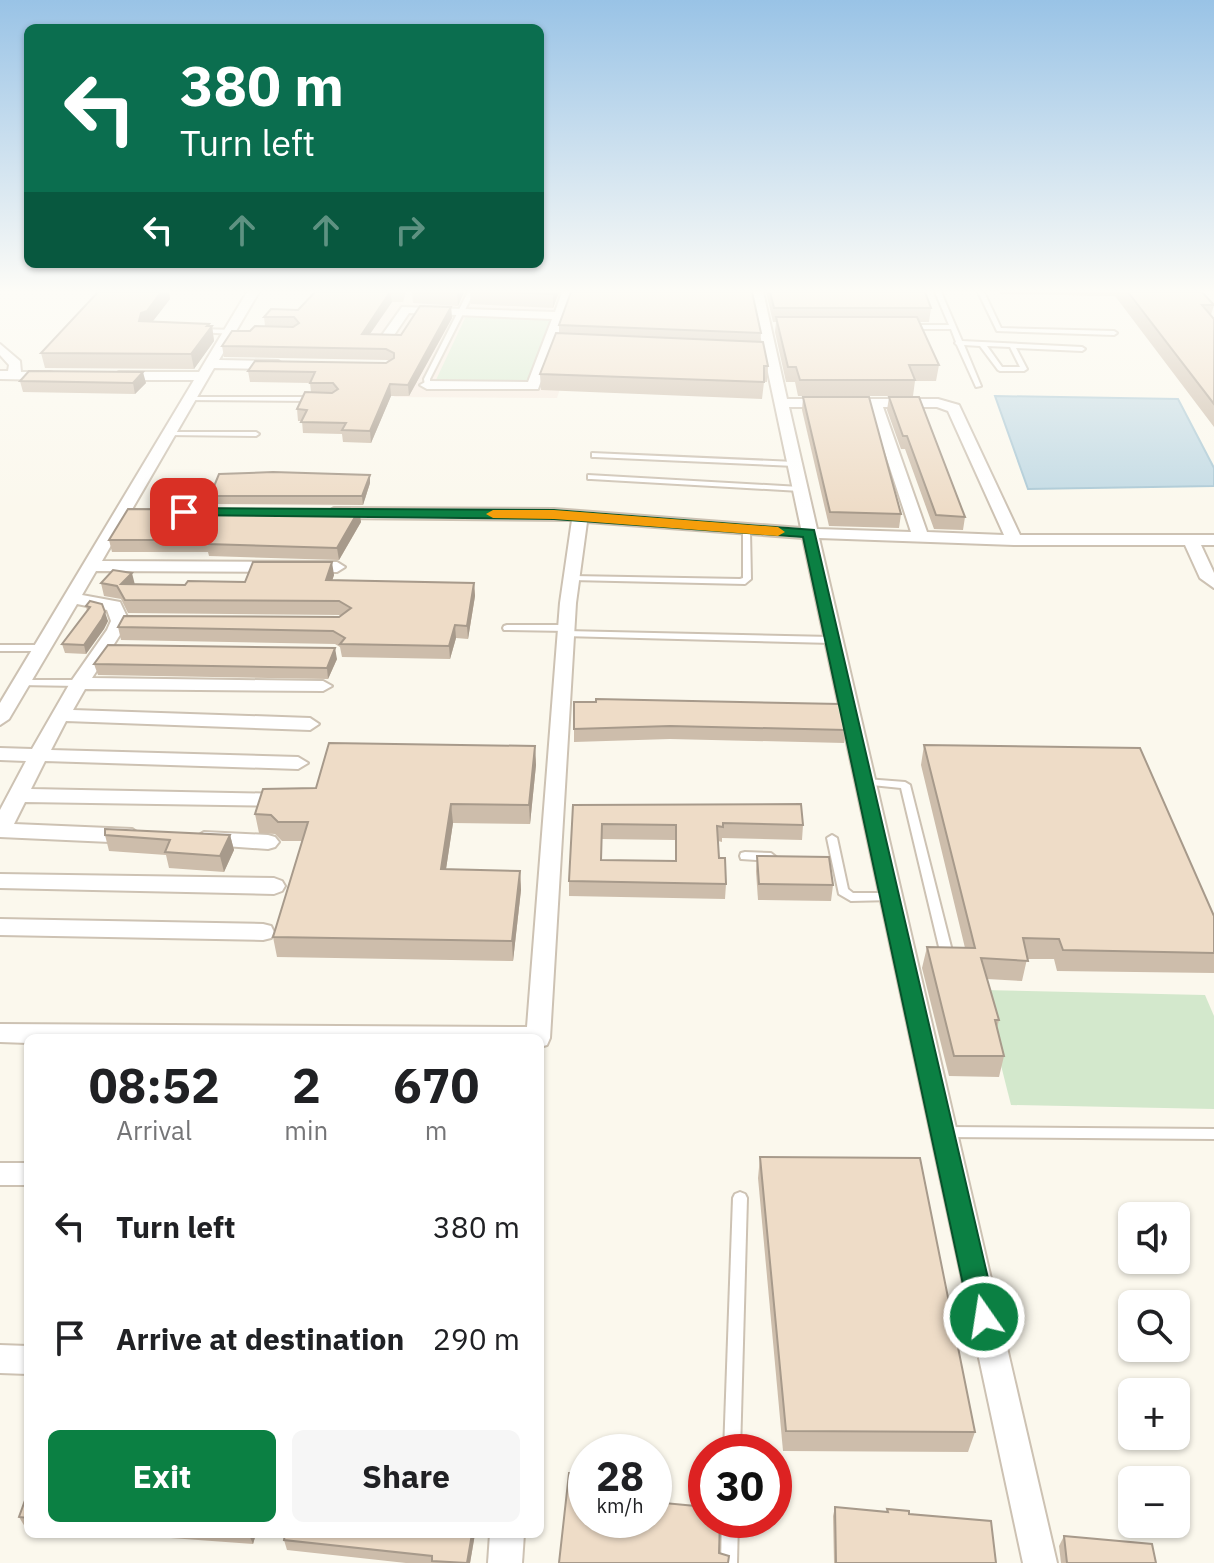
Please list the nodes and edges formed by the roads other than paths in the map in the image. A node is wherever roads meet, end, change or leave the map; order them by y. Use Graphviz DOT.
graph roads {
  1 [pos="210,365"];
  2 [pos="289,365"];
  3 [pos="434,365"];
  4 [pos="542,365"];
  5 [pos="767,365"];
  6 [pos="968,365"];
  7 [pos="997,365"];
  8 [pos="1022,365"];
  9 [pos="206,370"];
  10 [pos="6,376"];
  11 [pos="60,376"];
  12 [pos="108,376"];
  13 [pos="427,385"];
  14 [pos="978,386"];
  15 [pos="189,399"];
  16 [pos="320,399"];
  17 [pos="782,403"];
  18 [pos="875,403"];
  19 [pos="168,434"];
  20 [pos="256,434"];
  21 [pos="595,455"];
  22 [pos="795,464"];
  23 [pos="591,477"];
  24 [pos="800,489"];
  25 [pos="314,513"];
  26 [pos="580,516"];
  27 [pos="746,531"];
  28 [pos="809,533"];
  29 [pos="920,536"];
  30 [pos="1014,540"];
  31 [pos="1191,540"];
  32 [pos="1214,540"];
  33 [pos="90,566"];
  34 [pos="337,567"];
  35 [pos="572,578"];
  36 [pos="1214,583"];
  37 [pos="71,598"];
  38 [pos="507,628"];
  39 [pos="566,631"];
  40 [pos="832,640"];
  41 [pos="0,648"];
  42 [pos="41,648"];
  43 [pos="79,683"];
  44 [pos="323,686"];
  45 [pos="12,691"];
  46 [pos="60,715"];
  47 [pos="0,719"];
  48 [pos="310,724"];
  49 [pos="0,754"];
  50 [pos="39,754"];
  51 [pos="298,763"];
  52 [pos="864,782"];
  53 [pos="19,795"];
  54 [pos="292,800"];
  55 [pos="0,830"];
  56 [pos="158,837"];
  57 [pos="189,838"];
  58 [pos="832,838"];
  59 [pos="268,842"];
  60 [pos="745,856"];
  61 [pos="791,857"];
  62 [pos="821,858"];
  63 [pos="837,858"];
  64 [pos="0,881"];
  65 [pos="274,886"];
  66 [pos="889,897"];
  67 [pos="0,927"];
  68 [pos="263,932"];
  69 [pos="946,951"];
  70 [pos="0,1033"];
  71 [pos="134,1034"];
  72 [pos="538,1034"];
  73 [pos="942,1132"];
  74 [pos="1214,1134"];
  75 [pos="0,1174"];
  76 [pos="24,1174"];
  77 [pos="740,1198"];
  78 [pos="0,1359"];
  79 [pos="24,1360"];
  80 [pos="733,1434"];
  81 [pos="507,1538"];
  82 [pos="730,1538"];
  83 [pos="505,1563"];
  84 [pos="729,1563"];
  85 [pos="1040,1563"];
  1 -- 9 [label="street"];
  2 -- 9 [label="street"];
  3 -- 13 [label="lane"];
  4 -- 13 [label="street"];
  5 -- 17 [label="street"];
  6 -- 14 [label="lane"];
  7 -- 8 [label="lane"];
  9 -- 12 [label="street"];
  9 -- 15 [label="street"];
  10 -- 11 [label="street"];
  15 -- 16 [label="lane"];
  15 -- 19 [label="street"];
  17 -- 18 [label="street"];
  17 -- 22 [label="street"];
  18 -- 29 [label="street"];
  18 -- 30 [label="street"];
  19 -- 20 [label="lane"];
  19 -- 33 [label="street"];
  21 -- 22 [label="lane"];
  22 -- 24 [label="street"];
  23 -- 24 [label="lane"];
  24 -- 28 [label="street"];
  25 -- 26 [label="street"];
  26 -- 27 [label="street"];
  26 -- 35 [label="street"];
  27 -- 28 [label="street"];
  27 -- 35 [label="lane"];
  28 -- 29 [label="street"];
  28 -- 40 [label="street"];
  29 -- 30 [label="street"];
  30 -- 31 [label="street"];
  31 -- 32 [label="street"];
  31 -- 36 [label="street"];
  33 -- 34 [label="street"];
  33 -- 37 [label="street"];
  35 -- 39 [label="street"];
  37 -- 42 [label="street"];
  37 -- 43 [label="street"];
  38 -- 39 [label="lane"];
  39 -- 40 [label="lane"];
  39 -- 72 [label="street"];
  40 -- 52 [label="street"];
  41 -- 42 [label="lane"];
  42 -- 45 [label="street"];
  43 -- 44 [label="street"];
  43 -- 45 [label="lane"];
  43 -- 46 [label="street"];
  45 -- 47 [label="street"];
  46 -- 48 [label="street"];
  46 -- 50 [label="street"];
  49 -- 50 [label="street"];
  50 -- 51 [label="street"];
  50 -- 53 [label="street"];
  52 -- 66 [label="street"];
  52 -- 69 [label="lane"];
  53 -- 54 [label="street"];
  53 -- 55 [label="street"];
  55 -- 56 [label="street"];
  57 -- 59 [label="street"];
  58 -- 63 [label="lane"];
  60 -- 61 [label="lane"];
  62 -- 63 [label="lane"];
  63 -- 66 [label="lane"];
  64 -- 65 [label="street"];
  66 -- 73 [label="street"];
  67 -- 68 [label="street"];
  70 -- 71 [label="street"];
  73 -- 74 [label="lane"];
  73 -- 85 [label="street"];
  75 -- 76 [label="street"];
  77 -- 80 [label="lane"];
  78 -- 79 [label="street"];
  81 -- 83 [label="street"];
  82 -- 84 [label="lane"];
}
